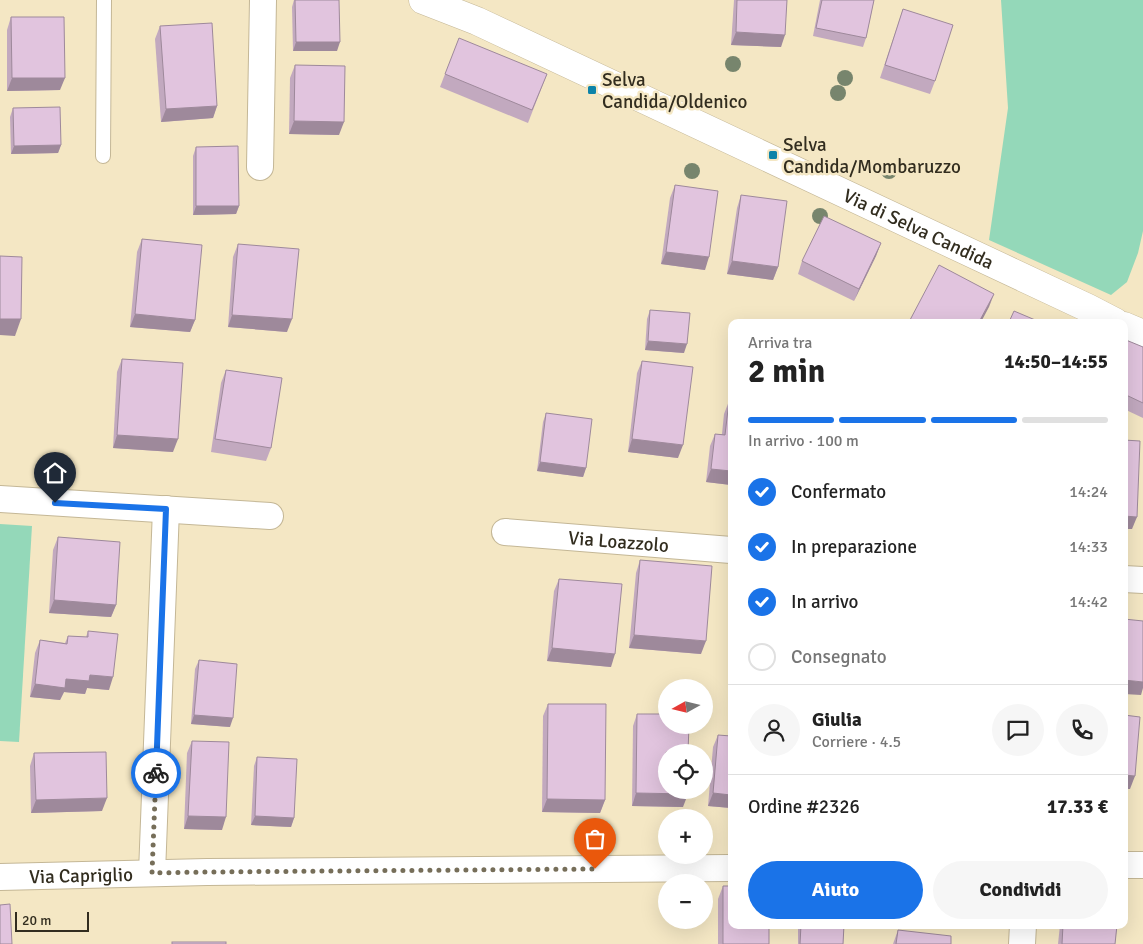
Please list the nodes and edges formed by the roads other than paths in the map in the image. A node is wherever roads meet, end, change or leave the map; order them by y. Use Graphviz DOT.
graph roads {
  1 [pos="104,0"];
  2 [pos="263,0"];
  3 [pos="423,0"];
  4 [pos="103,156"];
  5 [pos="260,167"];
  6 [pos="1106,319"];
  7 [pos="1128,328"];
  8 [pos="1143,334"];
  9 [pos="0,499"];
  10 [pos="166,509"];
  11 [pos="270,516"];
  12 [pos="505,532"];
  13 [pos="728,550"];
  14 [pos="1128,579"];
  15 [pos="1143,580"];
  16 [pos="1128,865"];
  17 [pos="1143,865"];
  18 [pos="728,868"];
  19 [pos="152,873"];
  20 [pos="0,876"];
  21 [pos="1023,929"];
  22 [pos="1022,944"];
  1 -- 4 [label="lane"];
  2 -- 5 [label="street"];
  3 -- 6 [label="street, Via di Selva Candida"];
  7 -- 8 [label="street, Via di Selva Candida"];
  9 -- 10 [label="street"];
  10 -- 11 [label="street"];
  10 -- 19 [label="street"];
  12 -- 13 [label="street, Via Loazzolo"];
  14 -- 15 [label="street"];
  16 -- 17 [label="street"];
  18 -- 19 [label="street, Via Capriglio"];
  19 -- 20 [label="street, Via Capriglio"];
  21 -- 22 [label="street"];
}
